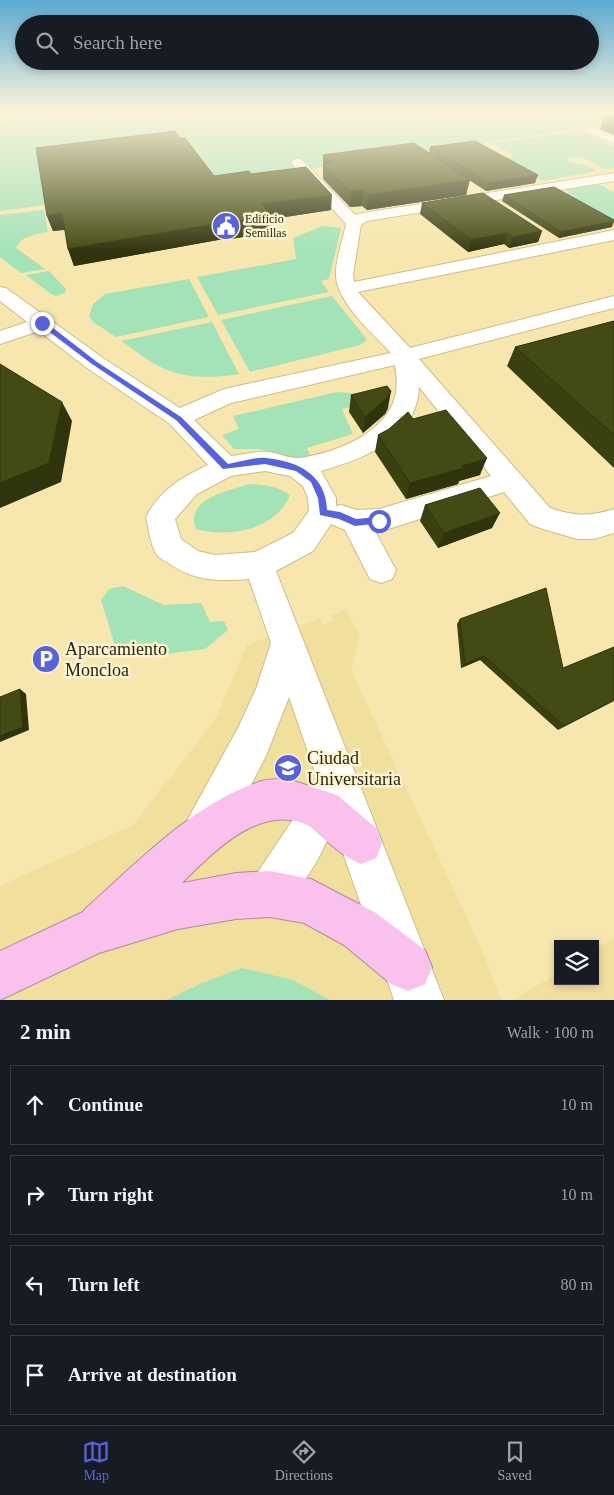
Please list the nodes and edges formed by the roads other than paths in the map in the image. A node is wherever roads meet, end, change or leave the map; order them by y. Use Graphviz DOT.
graph roads {
  1 [pos="296,162"];
  2 [pos="610,180"];
  3 [pos="468,187"];
  4 [pos="484,198"];
  5 [pos="500,208"];
  6 [pos="354,223"];
  7 [pos="614,235"];
  8 [pos="541,236"];
  9 [pos="558,246"];
  10 [pos="346,289"];
  11 [pos="0,292"];
  12 [pos="614,302"];
  13 [pos="42,323"];
  14 [pos="0,338"];
  15 [pos="405,356"];
  16 [pos="178,418"];
  17 [pos="226,467"];
  18 [pos="298,468"];
  19 [pos="510,480"];
  20 [pos="322,513"];
  21 [pos="614,521"];
  22 [pos="355,522"];
  23 [pos="259,565"];
  24 [pos="381,570"];
  25 [pos="288,642"];
  26 [pos="328,792"];
  27 [pos="202,836"];
  28 [pos="361,843"];
  29 [pos="270,894"];
  30 [pos="92,932"];
  31 [pos="0,976"];
  32 [pos="414,984"];
  1 -- 6 [label="street"];
  2 -- 4 [label="street"];
  3 -- 4 [label="street"];
  4 -- 5 [label="street"];
  4 -- 6 [label="street"];
  6 -- 10 [label="street"];
  7 -- 9 [label="street"];
  8 -- 9 [label="street"];
  9 -- 10 [label="street"];
  10 -- 15 [label="street"];
  11 -- 13 [label="street"];
  12 -- 15 [label="street"];
  13 -- 14 [label="street"];
  13 -- 16 [label="street"];
  15 -- 16 [label="street"];
  15 -- 18 [label="street"];
  15 -- 19 [label="street"];
  16 -- 17 [label="street"];
  17 -- 18 [label="street"];
  17 -- 23 [label="street"];
  18 -- 20 [label="street"];
  19 -- 21 [label="street"];
  19 -- 22 [label="street"];
  20 -- 22 [label="street"];
  20 -- 23 [label="street"];
  22 -- 24 [label="street"];
  23 -- 25 [label="street"];
  25 -- 26 [label="street"];
  25 -- 27 [label="street"];
  26 -- 27 [label="highway"];
  26 -- 28 [label="highway"];
  26 -- 29 [label="street"];
  27 -- 30 [label="highway"];
  28 -- 32 [label="street"];
  29 -- 30 [label="highway"];
  29 -- 32 [label="highway"];
  30 -- 31 [label="highway"];
}
